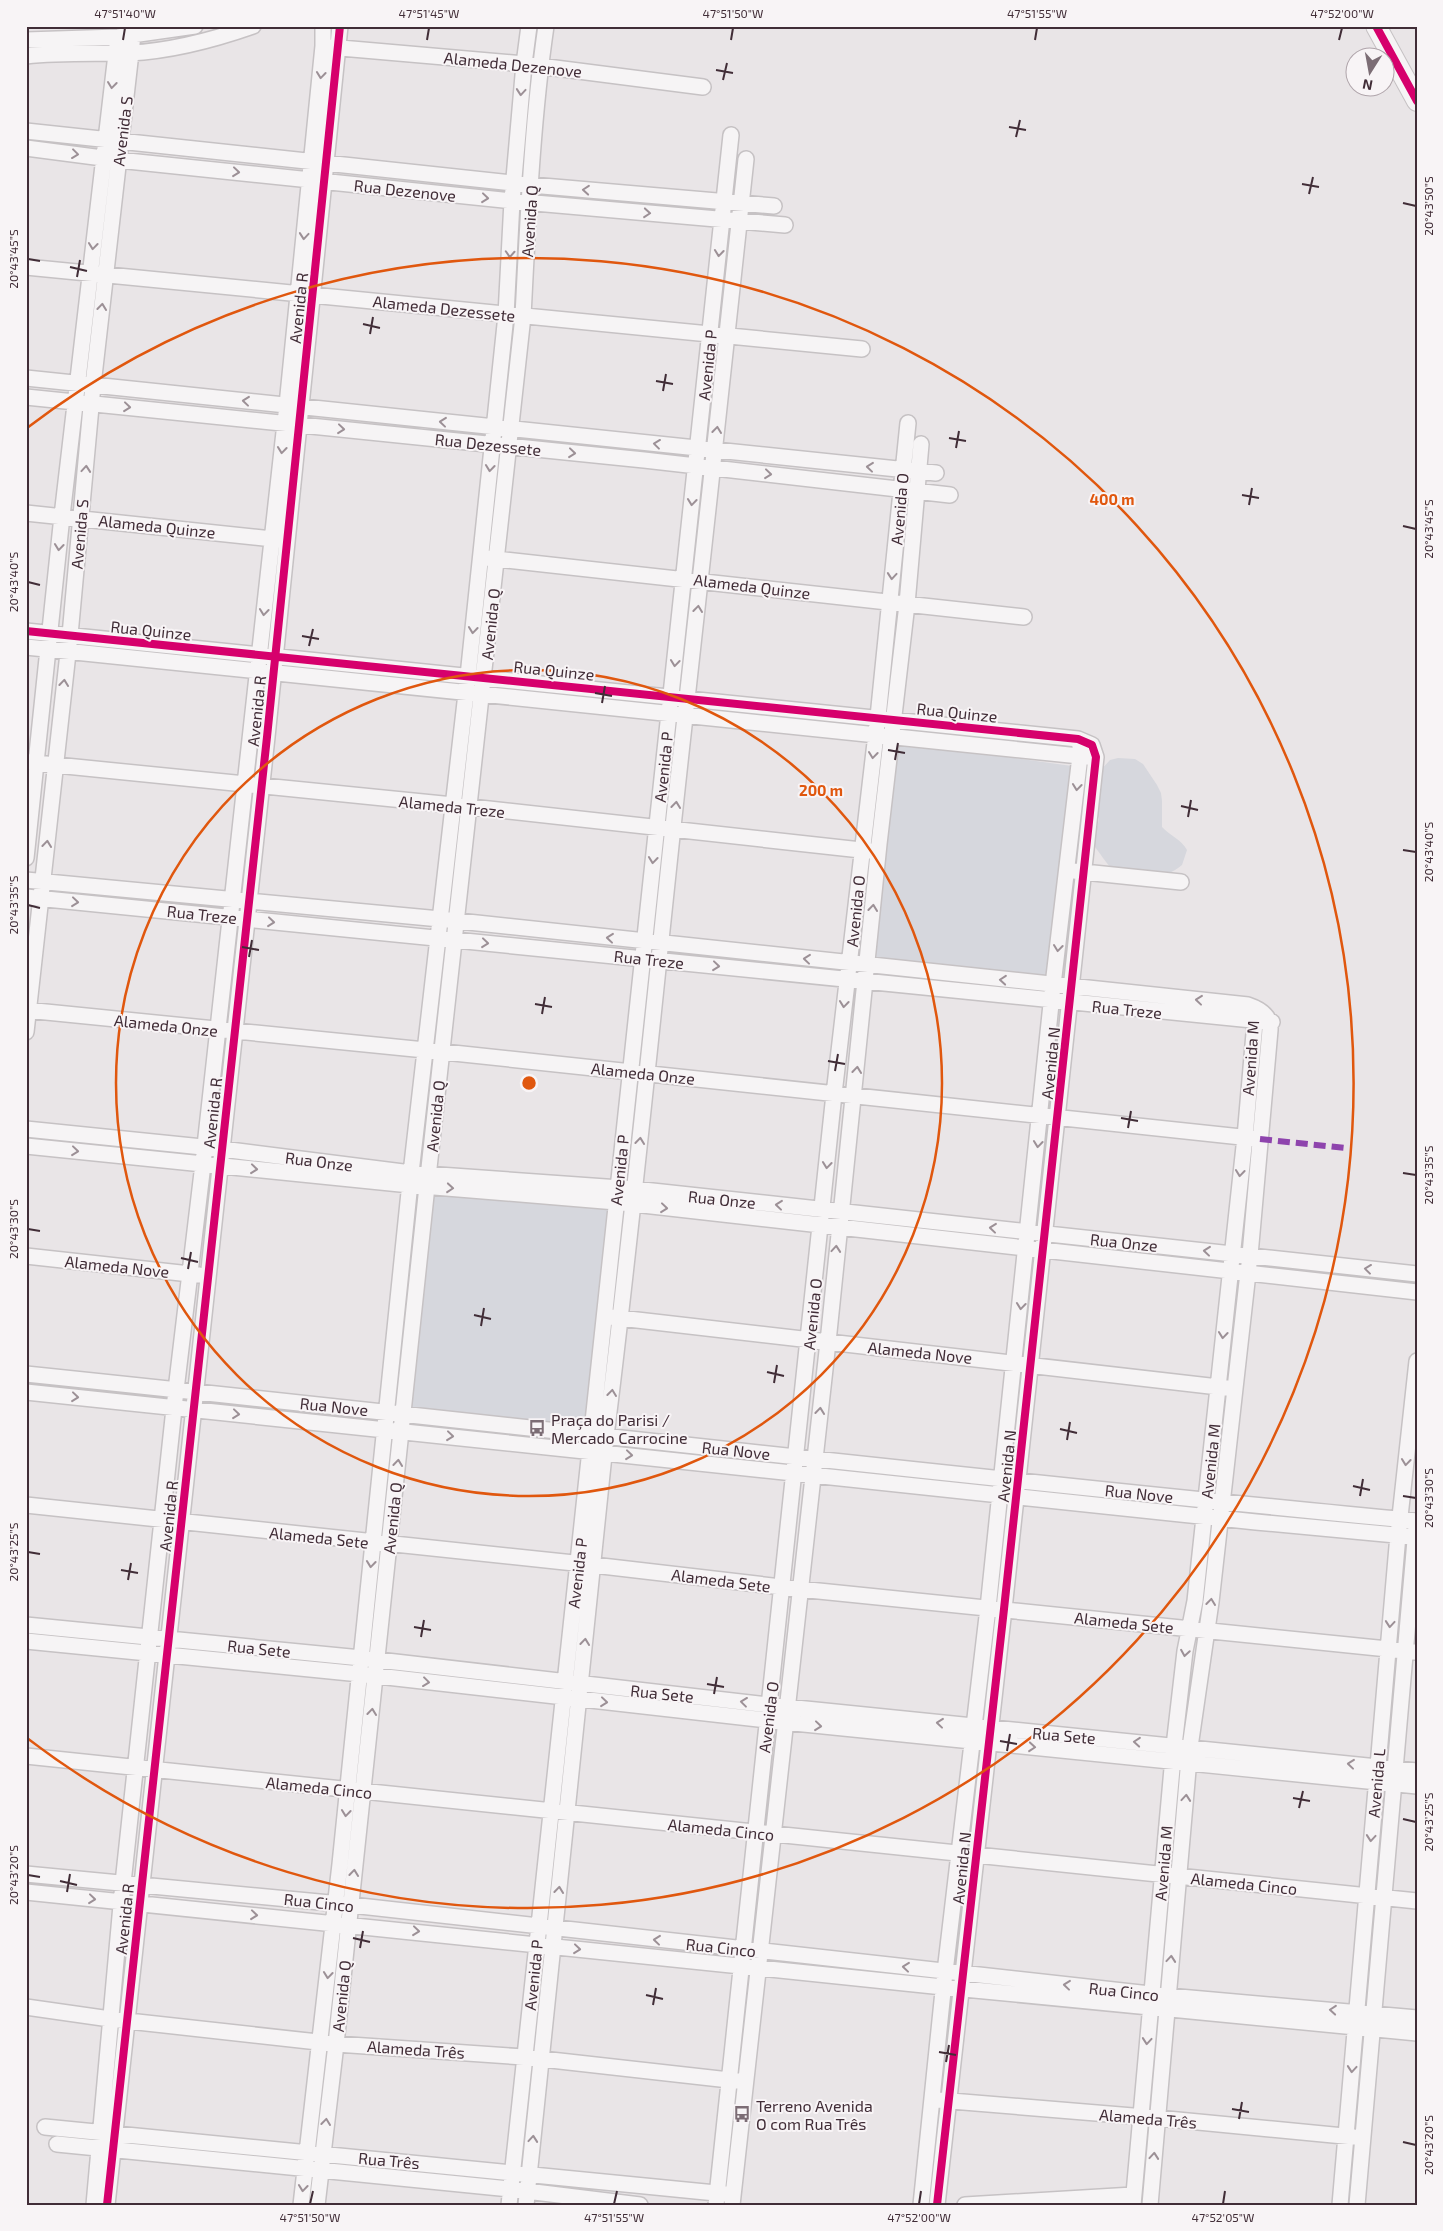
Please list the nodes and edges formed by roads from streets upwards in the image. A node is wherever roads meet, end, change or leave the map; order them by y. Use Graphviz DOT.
graph roads {
  1 [pos="195,26"];
  2 [pos="253,26"];
  3 [pos="323,26"];
  4 [pos="340,26"];
  5 [pos="529,26"];
  6 [pos="546,26"];
  7 [pos="1376,26"];
  8 [pos="126,36"];
  9 [pos="26,40"];
  10 [pos="324,46"];
  11 [pos="339,48"];
  12 [pos="123,53"];
  13 [pos="26,56"];
  14 [pos="524,64"];
  15 [pos="540,66"];
  16 [pos="703,87"];
  17 [pos="1417,101"];
  18 [pos="26,131"];
  19 [pos="731,135"];
  20 [pos="105,141"];
  21 [pos="121,142"];
  22 [pos="26,148"];
  23 [pos="103,158"];
  24 [pos="746,159"];
  25 [pos="118,160"];
  26 [pos="319,163"];
  27 [pos="317,180"];
  28 [pos="514,183"];
  29 [pos="531,185"];
  30 [pos="724,200"];
  31 [pos="512,202"];
  32 [pos="529,203"];
  33 [pos="741,203"];
  34 [pos="774,206"];
  35 [pos="722,219"];
  36 [pos="740,220"];
  37 [pos="785,225"];
  38 [pos="26,267"];
  39 [pos="98,274"];
  40 [pos="306,295"];
  41 [pos="506,315"];
  42 [pos="523,316"];
  43 [pos="710,335"];
  44 [pos="728,337"];
  45 [pos="862,349"];
  46 [pos="26,378"];
  47 [pos="78,383"];
  48 [pos="93,385"];
  49 [pos="26,397"];
  50 [pos="75,402"];
  51 [pos="92,404"];
  52 [pos="287,406"];
  53 [pos="302,407"];
  54 [pos="285,423"];
  55 [pos="908,423"];
  56 [pos="301,425"];
  57 [pos="495,428"];
  58 [pos="511,429"];
  59 [pos="921,444"];
  60 [pos="492,445"];
  61 [pos="509,446"];
  62 [pos="698,449"];
  63 [pos="714,451"];
  64 [pos="696,466"];
  65 [pos="713,468"];
  66 [pos="902,470"];
  67 [pos="918,472"];
  68 [pos="936,473"];
  69 [pos="901,489"];
  70 [pos="917,491"];
  71 [pos="950,495"];
  72 [pos="26,512"];
  73 [pos="62,516"];
  74 [pos="81,518"];
  75 [pos="272,538"];
  76 [pos="288,540"];
  77 [pos="480,558"];
  78 [pos="497,559"];
  79 [pos="684,578"];
  80 [pos="701,580"];
  81 [pos="890,602"];
  82 [pos="907,604"];
  83 [pos="1024,617"];
  84 [pos="26,630"];
  85 [pos="50,633"];
  86 [pos="70,635"];
  87 [pos="26,647"];
  88 [pos="48,650"];
  89 [pos="68,652"];
  90 [pos="259,656"];
  91 [pos="276,657"];
  92 [pos="257,672"];
  93 [pos="274,673"];
  94 [pos="468,676"];
  95 [pos="484,677"];
  96 [pos="466,692"];
  97 [pos="482,693"];
  98 [pos="671,696"];
  99 [pos="687,697"];
  100 [pos="669,713"];
  101 [pos="685,715"];
  102 [pos="878,718"];
  103 [pos="894,719"];
  104 [pos="876,734"];
  105 [pos="892,736"];
  106 [pos="1078,739"];
  107 [pos="1080,756"];
  108 [pos="1096,758"];
  109 [pos="31,762"];
  110 [pos="56,765"];
  111 [pos="245,785"];
  112 [pos="262,786"];
  113 [pos="461,806"];
  114 [pos="656,828"];
  115 [pos="673,830"];
  116 [pos="861,850"];
  117 [pos="878,852"];
  118 [pos="26,858"];
  119 [pos="1067,871"];
  120 [pos="1084,872"];
  121 [pos="26,880"];
  122 [pos="42,882"];
  123 [pos="1181,882"];
  124 [pos="34,897"];
  125 [pos="232,900"];
  126 [pos="249,902"];
  127 [pos="230,917"];
  128 [pos="247,919"];
  129 [pos="440,919"];
  130 [pos="456,921"];
  131 [pos="438,938"];
  132 [pos="454,940"];
  133 [pos="645,942"];
  134 [pos="662,944"];
  135 [pos="643,959"];
  136 [pos="660,960"];
  137 [pos="849,964"];
  138 [pos="867,966"];
  139 [pos="847,980"];
  140 [pos="866,982"];
  141 [pos="1053,985"];
  142 [pos="1072,987"];
  143 [pos="1052,1001"];
  144 [pos="1070,1003"];
  145 [pos="1248,1005"];
  146 [pos="27,1010"];
  147 [pos="1255,1022"];
  148 [pos="1271,1023"];
  149 [pos="217,1030"];
  150 [pos="26,1032"];
  151 [pos="235,1032"];
  152 [pos="426,1050"];
  153 [pos="442,1052"];
  154 [pos="630,1072"];
  155 [pos="648,1074"];
  156 [pos="834,1094"];
  157 [pos="854,1096"];
  158 [pos="1040,1116"];
  159 [pos="1058,1117"];
  160 [pos="26,1129"];
  161 [pos="1244,1137"];
  162 [pos="1260,1139"];
  163 [pos="26,1146"];
  164 [pos="204,1148"];
  165 [pos="222,1150"];
  166 [pos="203,1164"];
  167 [pos="220,1166"];
  168 [pos="410,1179"];
  169 [pos="428,1179"];
  170 [pos="617,1195"];
  171 [pos="634,1197"];
  172 [pos="823,1209"];
  173 [pos="840,1211"];
  174 [pos="822,1225"];
  175 [pos="838,1227"];
  176 [pos="1029,1232"];
  177 [pos="1044,1233"];
  178 [pos="1027,1248"];
  179 [pos="1042,1250"];
  180 [pos="1231,1253"];
  181 [pos="1250,1255"];
  182 [pos="26,1256"];
  183 [pos="1230,1271"];
  184 [pos="1248,1273"];
  185 [pos="189,1274"];
  186 [pos="1417,1274"];
  187 [pos="208,1276"];
  188 [pos="1417,1292"];
  189 [pos="605,1317"];
  190 [pos="621,1318"];
  191 [pos="809,1340"];
  192 [pos="828,1342"];
  193 [pos="1417,1361"];
  194 [pos="1014,1363"];
  195 [pos="1031,1365"];
  196 [pos="26,1374"];
  197 [pos="1217,1386"];
  198 [pos="1234,1388"];
  199 [pos="176,1390"];
  200 [pos="26,1392"];
  201 [pos="196,1392"];
  202 [pos="174,1408"];
  203 [pos="193,1409"];
  204 [pos="1414,1410"];
  205 [pos="387,1412"];
  206 [pos="404,1413"];
  207 [pos="386,1430"];
  208 [pos="402,1431"];
  209 [pos="600,1435"];
  210 [pos="598,1452"];
  211 [pos="797,1457"];
  212 [pos="814,1459"];
  213 [pos="795,1473"];
  214 [pos="813,1475"];
  215 [pos="1002,1479"];
  216 [pos="1018,1481"];
  217 [pos="1000,1494"];
  218 [pos="1016,1496"];
  219 [pos="1206,1500"];
  220 [pos="1222,1502"];
  221 [pos="26,1505"];
  222 [pos="1204,1516"];
  223 [pos="1417,1516"];
  224 [pos="1220,1518"];
  225 [pos="1400,1519"];
  226 [pos="164,1520"];
  227 [pos="1416,1521"];
  228 [pos="182,1523"];
  229 [pos="1398,1536"];
  230 [pos="1416,1537"];
  231 [pos="374,1542"];
  232 [pos="389,1544"];
  233 [pos="586,1565"];
  234 [pos="783,1588"];
  235 [pos="799,1589"];
  236 [pos="988,1608"];
  237 [pos="1004,1609"];
  238 [pos="26,1625"];
  239 [pos="1190,1628"];
  240 [pos="1207,1629"];
  241 [pos="151,1638"];
  242 [pos="168,1639"];
  243 [pos="26,1641"];
  244 [pos="1388,1649"];
  245 [pos="1411,1651"];
  246 [pos="149,1653"];
  247 [pos="166,1655"];
  248 [pos="361,1658"];
  249 [pos="377,1660"];
  250 [pos="360,1674"];
  251 [pos="376,1676"];
  252 [pos="564,1682"];
  253 [pos="580,1684"];
  254 [pos="562,1698"];
  255 [pos="578,1699"];
  256 [pos="769,1713"];
  257 [pos="785,1715"];
  258 [pos="973,1734"];
  259 [pos="990,1736"];
  260 [pos="1173,1753"];
  261 [pos="1190,1755"];
  262 [pos="26,1756"];
  263 [pos="1378,1767"];
  264 [pos="136,1768"];
  265 [pos="154,1770"];
  266 [pos="1417,1771"];
  267 [pos="1394,1777"];
  268 [pos="1376,1782"];
  269 [pos="1417,1786"];
  270 [pos="355,1791"];
  271 [pos="551,1812"];
  272 [pos="568,1813"];
  273 [pos="755,1833"];
  274 [pos="774,1834"];
  275 [pos="959,1854"];
  276 [pos="976,1856"];
  277 [pos="26,1874"];
  278 [pos="1162,1875"];
  279 [pos="1179,1877"];
  280 [pos="123,1883"];
  281 [pos="142,1885"];
  282 [pos="26,1892"];
  283 [pos="1366,1896"];
  284 [pos="1384,1897"];
  285 [pos="1417,1901"];
  286 [pos="121,1902"];
  287 [pos="140,1904"];
  288 [pos="343,1904"];
  289 [pos="341,1923"];
  290 [pos="538,1926"];
  291 [pos="555,1928"];
  292 [pos="536,1944"];
  293 [pos="554,1946"];
  294 [pos="744,1949"];
  295 [pos="760,1951"];
  296 [pos="742,1966"];
  297 [pos="759,1968"];
  298 [pos="945,1972"];
  299 [pos="962,1981"];
  300 [pos="943,1987"];
  301 [pos="530,1998"];
  302 [pos="547,2000"];
  303 [pos="1151,2000"];
  304 [pos="1168,2002"];
  305 [pos="26,2007"];
  306 [pos="1417,2018"];
  307 [pos="110,2019"];
  308 [pos="1356,2020"];
  309 [pos="127,2021"];
  310 [pos="1373,2021"];
  311 [pos="1417,2032"];
  312 [pos="320,2042"];
  313 [pos="336,2044"];
  314 [pos="524,2057"];
  315 [pos="540,2059"];
  316 [pos="728,2080"];
  317 [pos="746,2082"];
  318 [pos="932,2099"];
  319 [pos="949,2101"];
  320 [pos="1140,2117"];
  321 [pos="1157,2118"];
  322 [pos="45,2127"];
  323 [pos="100,2133"];
  324 [pos="115,2134"];
  325 [pos="1346,2137"];
  326 [pos="1364,2138"];
  327 [pos="57,2144"];
  328 [pos="98,2149"];
  329 [pos="113,2151"];
  330 [pos="306,2152"];
  331 [pos="322,2154"];
  332 [pos="312,2169"];
  333 [pos="511,2172"];
  334 [pos="530,2174"];
  335 [pos="510,2189"];
  336 [pos="526,2198"];
  337 [pos="716,2199"];
  338 [pos="732,2200"];
  339 [pos="1133,2200"];
  340 [pos="1033,2202"];
  341 [pos="100,2203"];
  342 [pos="616,2203"];
  343 [pos="301,2205"];
  344 [pos="317,2205"];
  345 [pos="509,2205"];
  346 [pos="640,2205"];
  347 [pos="921,2205"];
  348 [pos="937,2205"];
  349 [pos="965,2205"];
  350 [pos="1150,2205"];
  351 [pos="1340,2205"];
  352 [pos="1357,2205"];
  1 -- 8 [label="street"];
  2 -- 12 [label="street"];
  3 -- 10 [label="street, Avenida R"];
  4 -- 11 [label="street, Avenida R"];
  5 -- 14 [label="street, Avenida Q"];
  6 -- 15 [label="street, Avenida Q"];
  7 -- 17 [label="street"];
  8 -- 9 [label="street"];
  8 -- 12 [label="street, Avenida S"];
  10 -- 11 [label="street, Alameda Dezenove"];
  10 -- 26 [label="street, Avenida R, one-way"];
  11 -- 14 [label="street, Alameda Dezenove"];
  11 -- 26 [label="street, Avenida R"];
  12 -- 13 [label="street"];
  12 -- 20 [label="street, Avenida S, one-way"];
  12 -- 21 [label="street, Avenida S"];
  14 -- 15 [label="street, Alameda Dezenove"];
  14 -- 28 [label="street, Avenida Q, one-way"];
  15 -- 16 [label="street, Alameda Dezenove"];
  15 -- 29 [label="street, Avenida Q"];
  18 -- 20 [label="street, Rua Dezenove"];
  19 -- 30 [label="street, Avenida P"];
  20 -- 21 [label="street, Rua Dezenove"];
  20 -- 23 [label="street, Avenida S"];
  21 -- 25 [label="street, Avenida S"];
  21 -- 26 [label="street, Rua Dezenove"];
  22 -- 23 [label="street, Rua Dezenove, one-way"];
  23 -- 25 [label="street, Rua Dezenove"];
  23 -- 39 [label="street, Avenida S, one-way"];
  24 -- 33 [label="street, Avenida P"];
  25 -- 27 [label="street, Rua Dezenove, one-way"];
  25 -- 39 [label="street, Avenida S"];
  26 -- 27 [label="street, Avenida R"];
  26 -- 28 [label="street, Rua Dezenove"];
  27 -- 31 [label="street, Rua Dezenove, one-way"];
  27 -- 40 [label="street, Avenida R"];
  28 -- 29 [label="street, Rua Dezenove"];
  28 -- 31 [label="street, Avenida Q"];
  30 -- 29 [label="street, Rua Dezenove, one-way"];
  29 -- 32 [label="street, Avenida Q"];
  30 -- 33 [label="street, Rua Dezenove"];
  30 -- 35 [label="street, Avenida P"];
  31 -- 32 [label="street, Rua Dezenove"];
  31 -- 41 [label="street, Avenida Q, one-way"];
  32 -- 35 [label="street, Rua Dezenove, one-way"];
  32 -- 42 [label="street, Avenida Q"];
  33 -- 34 [label="street, Rua Dezenove"];
  33 -- 36 [label="street, Avenida P"];
  35 -- 36 [label="street, Rua Dezenove"];
  35 -- 43 [label="street, Avenida P, one-way"];
  36 -- 37 [label="street, Rua Dezenove"];
  36 -- 44 [label="street, Avenida P"];
  38 -- 39 [label="street, Alameda Dezessete"];
  39 -- 40 [label="street, Alameda Dezessete"];
  39 -- 47 [label="street, Avenida S"];
  48 -- 39 [label="street, Avenida S, one-way"];
  40 -- 41 [label="street, Alameda Dezessete"];
  40 -- 52 [label="street, Avenida R"];
  40 -- 53 [label="street, Avenida R"];
  41 -- 42 [label="street, Alameda Dezessete"];
  41 -- 57 [label="street, Avenida Q"];
  42 -- 43 [label="street, Alameda Dezessete"];
  42 -- 58 [label="street, Avenida Q"];
  43 -- 44 [label="street, Alameda Dezessete"];
  43 -- 62 [label="street, Avenida P"];
  44 -- 45 [label="street, Alameda Dezessete"];
  63 -- 44 [label="street, Avenida P, one-way"];
  46 -- 47 [label="street, Rua Dezessete"];
  47 -- 48 [label="street, Rua Dezessete"];
  47 -- 50 [label="street, Avenida S"];
  48 -- 51 [label="street, Avenida S"];
  52 -- 48 [label="street, Rua Dezessete, one-way"];
  49 -- 50 [label="street, Rua Dezessete"];
  50 -- 51 [label="street, Rua Dezessete"];
  50 -- 73 [label="street, Avenida S"];
  51 -- 54 [label="street, Rua Dezessete, one-way"];
  74 -- 51 [label="street, Avenida S, one-way"];
  52 -- 53 [label="street, Rua Dezessete"];
  52 -- 54 [label="street, Avenida R"];
  53 -- 56 [label="street, Avenida R"];
  57 -- 53 [label="street, Rua Dezessete, one-way"];
  54 -- 56 [label="street, Rua Dezessete"];
  54 -- 75 [label="street, Avenida R, one-way"];
  55 -- 66 [label="street, Avenida O"];
  56 -- 60 [label="street, Rua Dezessete, one-way"];
  56 -- 76 [label="street, Avenida R"];
  57 -- 58 [label="street, Rua Dezessete"];
  57 -- 60 [label="street, Avenida Q"];
  58 -- 61 [label="street, Avenida Q"];
  62 -- 58 [label="street, Rua Dezessete, one-way"];
  59 -- 67 [label="street, Avenida O"];
  60 -- 61 [label="street, Rua Dezessete"];
  60 -- 77 [label="street, Avenida Q, one-way"];
  61 -- 64 [label="street, Rua Dezessete, one-way"];
  61 -- 78 [label="street, Avenida Q"];
  62 -- 63 [label="street, Rua Dezessete"];
  62 -- 64 [label="street, Avenida P"];
  63 -- 65 [label="street, Avenida P"];
  66 -- 63 [label="street, Rua Dezessete, one-way"];
  64 -- 65 [label="street, Rua Dezessete"];
  64 -- 79 [label="street, Avenida P, one-way"];
  65 -- 69 [label="street, Rua Dezessete, one-way"];
  65 -- 80 [label="street, Avenida P"];
  66 -- 67 [label="street, Rua Dezessete"];
  66 -- 69 [label="street, Avenida O"];
  67 -- 68 [label="street, Rua Dezessete"];
  67 -- 70 [label="street, Avenida O"];
  69 -- 70 [label="street, Rua Dezessete"];
  69 -- 81 [label="street, Avenida O, one-way"];
  70 -- 71 [label="street, Rua Dezessete"];
  70 -- 82 [label="street, Avenida O"];
  72 -- 73 [label="street, Alameda Quinze"];
  73 -- 74 [label="street, Alameda Quinze"];
  73 -- 85 [label="street, Avenida S, one-way"];
  74 -- 75 [label="street, Alameda Quinze"];
  74 -- 86 [label="street, Avenida S"];
  75 -- 76 [label="street, Alameda Quinze"];
  75 -- 90 [label="street, Avenida R, one-way"];
  76 -- 91 [label="street, Avenida R"];
  77 -- 78 [label="street, Alameda Quinze"];
  77 -- 94 [label="street, Avenida Q, one-way"];
  78 -- 79 [label="street, Alameda Quinze"];
  78 -- 95 [label="street, Avenida Q"];
  79 -- 80 [label="street, Alameda Quinze"];
  79 -- 98 [label="street, Avenida P, one-way"];
  80 -- 81 [label="street, Alameda Quinze"];
  99 -- 80 [label="street, Avenida P, one-way"];
  81 -- 82 [label="street, Alameda Quinze"];
  81 -- 102 [label="street, Avenida O"];
  82 -- 83 [label="street, Alameda Quinze"];
  82 -- 103 [label="street, Avenida O"];
  84 -- 85 [label="street, Rua Quinze"];
  85 -- 86 [label="street, Rua Quinze"];
  85 -- 88 [label="street, Avenida S"];
  86 -- 89 [label="street, Avenida S"];
  86 -- 90 [label="street, Rua Quinze"];
  87 -- 88 [label="street, Rua Quinze"];
  88 -- 89 [label="street, Rua Quinze"];
  88 -- 109 [label="street, Avenida S"];
  89 -- 92 [label="street, Rua Quinze"];
  110 -- 89 [label="street, Avenida S, one-way"];
  90 -- 91 [label="street, Rua Quinze"];
  90 -- 92 [label="street, Avenida R"];
  91 -- 93 [label="street, Avenida R"];
  91 -- 94 [label="street, Rua Quinze"];
  92 -- 93 [label="street, Rua Quinze"];
  92 -- 111 [label="street, Avenida R"];
  93 -- 96 [label="street, Rua Quinze"];
  93 -- 112 [label="street, Avenida R"];
  94 -- 95 [label="street, Rua Quinze"];
  94 -- 96 [label="street, Avenida Q"];
  95 -- 97 [label="street, Avenida Q"];
  95 -- 98 [label="street, Rua Quinze"];
  96 -- 97 [label="street, Rua Quinze"];
  96 -- 113 [label="street, Avenida Q"];
  97 -- 100 [label="street, Rua Quinze"];
  97 -- 113 [label="street, Avenida Q"];
  98 -- 99 [label="street, Rua Quinze"];
  98 -- 100 [label="street, Avenida P"];
  99 -- 101 [label="street, Avenida P"];
  99 -- 102 [label="street, Rua Quinze"];
  100 -- 101 [label="street, Rua Quinze"];
  100 -- 114 [label="street, Avenida P"];
  101 -- 104 [label="street, Rua Quinze"];
  115 -- 101 [label="street, Avenida P, one-way"];
  102 -- 103 [label="street, Rua Quinze"];
  102 -- 104 [label="street, Avenida O"];
  103 -- 105 [label="street, Avenida O"];
  103 -- 106 [label="street, Rua Quinze"];
  104 -- 105 [label="street, Rua Quinze"];
  104 -- 116 [label="street, Avenida O, one-way"];
  105 -- 107 [label="street, Rua Quinze"];
  105 -- 117 [label="street, Avenida O"];
  106 -- 107 [label="street, Avenida N"];
  106 -- 108 [label="street"];
  107 -- 108 [label="street, Rua Quinze"];
  107 -- 119 [label="street, Avenida N, one-way"];
  108 -- 120 [label="street, Avenida N"];
  109 -- 110 [label="street, Alameda Treze"];
  109 -- 118 [label="street, Avenida S"];
  110 -- 111 [label="street, Alameda Treze"];
  122 -- 110 [label="street, Avenida S, one-way"];
  111 -- 112 [label="street, Alameda Treze"];
  111 -- 125 [label="street, Avenida R"];
  112 -- 113 [label="street, Alameda Treze"];
  112 -- 126 [label="street, Avenida R"];
  113 -- 114 [label="street, Alameda Treze"];
  113 -- 129 [label="street, Avenida Q"];
  113 -- 130 [label="street, Avenida Q"];
  114 -- 115 [label="street, Alameda Treze"];
  114 -- 133 [label="street, Avenida P, one-way"];
  115 -- 116 [label="street, Alameda Treze"];
  115 -- 134 [label="street, Avenida P"];
  116 -- 117 [label="street, Alameda Treze"];
  116 -- 137 [label="street, Avenida O"];
  138 -- 117 [label="street, Avenida O, one-way"];
  119 -- 120 [label="street"];
  119 -- 141 [label="street, Avenida N, one-way"];
  120 -- 123 [label="street"];
  120 -- 142 [label="street, Avenida N"];
  121 -- 122 [label="street, Rua Treze"];
  122 -- 124 [label="street, Avenida S"];
  122 -- 125 [label="street, Rua Treze"];
  124 -- 127 [label="street, Rua Treze, one-way"];
  124 -- 146 [label="street, Avenida S"];
  125 -- 126 [label="street, Rua Treze"];
  125 -- 127 [label="street, Avenida R"];
  126 -- 128 [label="street, Avenida R"];
  126 -- 129 [label="street, Rua Treze"];
  127 -- 128 [label="street, Rua Treze"];
  127 -- 149 [label="street, Avenida R"];
  128 -- 131 [label="street, Rua Treze, one-way"];
  128 -- 151 [label="street, Avenida R"];
  129 -- 130 [label="street, Rua Treze"];
  129 -- 131 [label="street, Avenida Q"];
  130 -- 132 [label="street, Avenida Q"];
  133 -- 130 [label="street, Rua Treze, one-way"];
  131 -- 132 [label="street, Rua Treze"];
  131 -- 152 [label="street, Avenida Q"];
  132 -- 135 [label="street, Rua Treze, one-way"];
  132 -- 153 [label="street, Avenida Q"];
  133 -- 134 [label="street, Rua Treze"];
  133 -- 135 [label="street, Avenida P"];
  134 -- 136 [label="street, Avenida P"];
  137 -- 134 [label="street, Rua Treze, one-way"];
  135 -- 136 [label="street, Rua Treze"];
  135 -- 154 [label="street, Avenida P"];
  136 -- 139 [label="street, Rua Treze, one-way"];
  136 -- 155 [label="street, Avenida P"];
  137 -- 138 [label="street, Rua Treze"];
  137 -- 139 [label="street, Avenida O"];
  138 -- 140 [label="street, Avenida O"];
  141 -- 138 [label="street, Rua Treze, one-way"];
  139 -- 140 [label="street, Rua Treze"];
  139 -- 156 [label="street, Avenida O, one-way"];
  140 -- 143 [label="street, Rua Treze"];
  157 -- 140 [label="street, Avenida O, one-way"];
  141 -- 142 [label="street, Rua Treze"];
  141 -- 143 [label="street, Avenida N"];
  142 -- 144 [label="street, Avenida N"];
  145 -- 142 [label="street, Rua Treze, one-way"];
  143 -- 144 [label="street, Rua Treze"];
  143 -- 158 [label="street, Avenida N"];
  144 -- 147 [label="street, Rua Treze"];
  144 -- 159 [label="street, Avenida N"];
  145 -- 147 [label="street, Avenida M"];
  145 -- 148 [label="street, Avenida M"];
  146 -- 149 [label="street, Alameda Onze"];
  146 -- 150 [label="street, Avenida S"];
  147 -- 148 [label="street, Rua Treze"];
  147 -- 161 [label="street, Avenida M"];
  148 -- 162 [label="street, Avenida M"];
  149 -- 151 [label="street, Alameda Onze"];
  149 -- 164 [label="street, Avenida R"];
  151 -- 152 [label="street, Alameda Onze"];
  151 -- 165 [label="street, Avenida R"];
  152 -- 153 [label="street, Alameda Onze"];
  152 -- 168 [label="street, Avenida Q"];
  153 -- 154 [label="street, Alameda Onze"];
  153 -- 169 [label="street, Avenida Q"];
  154 -- 155 [label="street, Alameda Onze"];
  154 -- 170 [label="street, Avenida P"];
  155 -- 156 [label="street, Alameda Onze"];
  171 -- 155 [label="street, Avenida P, one-way"];
  156 -- 157 [label="street, Alameda Onze"];
  156 -- 172 [label="street, Avenida O, one-way"];
  157 -- 158 [label="street, Alameda Onze"];
  157 -- 173 [label="street, Avenida O"];
  158 -- 159 [label="street, Alameda Onze"];
  158 -- 176 [label="street, Avenida N, one-way"];
  159 -- 161 [label="street, Alameda Onze"];
  159 -- 177 [label="street, Avenida N"];
  160 -- 164 [label="street, Rua Onze"];
  161 -- 162 [label="street, Alameda Onze"];
  161 -- 180 [label="street, Avenida M, one-way"];
  162 -- 181 [label="street, Avenida M"];
  163 -- 166 [label="street, Rua Onze, one-way"];
  164 -- 165 [label="street, Rua Onze"];
  164 -- 166 [label="street, Avenida R"];
  165 -- 167 [label="street, Avenida R"];
  165 -- 168 [label="street, Rua Onze"];
  166 -- 167 [label="street, Rua Onze"];
  166 -- 185 [label="street, Avenida R"];
  167 -- 168 [label="street, Rua Onze, one-way"];
  167 -- 187 [label="street, Avenida R"];
  168 -- 169 [label="street, Rua Onze"];
  168 -- 205 [label="street, Avenida Q"];
  169 -- 170 [label="street, Rua Onze"];
  169 -- 206 [label="street, Avenida Q"];
  170 -- 171 [label="street, Rua Onze"];
  170 -- 189 [label="street, Avenida P"];
  172 -- 171 [label="street, Rua Onze, one-way"];
  171 -- 174 [label="street, Rua Onze, one-way"];
  171 -- 190 [label="street, Avenida P"];
  172 -- 173 [label="street, Rua Onze"];
  172 -- 174 [label="street, Avenida O"];
  173 -- 175 [label="street, Avenida O"];
  176 -- 173 [label="street, Rua Onze, one-way"];
  174 -- 175 [label="street, Rua Onze"];
  174 -- 191 [label="street, Avenida O"];
  175 -- 178 [label="street, Rua Onze"];
  192 -- 175 [label="street, Avenida O, one-way"];
  176 -- 177 [label="street, Rua Onze"];
  176 -- 178 [label="street, Avenida N"];
  177 -- 179 [label="street, Avenida N"];
  180 -- 177 [label="street, Rua Onze, one-way"];
  178 -- 179 [label="street, Rua Onze"];
  178 -- 194 [label="street, Avenida N, one-way"];
  179 -- 183 [label="street, Rua Onze"];
  179 -- 195 [label="street, Avenida N"];
  180 -- 181 [label="street, Rua Onze"];
  180 -- 183 [label="street, Avenida M"];
  181 -- 184 [label="street, Avenida M"];
  186 -- 181 [label="street, Rua Onze, one-way"];
  182 -- 185 [label="street, Alameda Nove"];
  183 -- 184 [label="street, Rua Onze"];
  183 -- 197 [label="street, Avenida M, one-way"];
  184 -- 188 [label="street, Rua Onze"];
  184 -- 198 [label="street, Avenida M"];
  185 -- 187 [label="street, Alameda Nove"];
  185 -- 199 [label="street, Avenida R"];
  187 -- 201 [label="street, Avenida R"];
  189 -- 190 [label="street, Alameda Nove"];
  189 -- 209 [label="street, Avenida P"];
  190 -- 191 [label="street, Alameda Nove"];
  209 -- 190 [label="street, Avenida P, one-way"];
  191 -- 192 [label="street, Alameda Nove"];
  191 -- 211 [label="street, Avenida O"];
  192 -- 194 [label="street, Alameda Nove"];
  212 -- 192 [label="street, Avenida O, one-way"];
  193 -- 204 [label="street, Avenida L"];
  194 -- 195 [label="street, Alameda Nove"];
  194 -- 215 [label="street, Avenida N"];
  195 -- 197 [label="street, Alameda Nove"];
  195 -- 216 [label="street, Avenida N"];
  196 -- 199 [label="street, Rua Nove"];
  197 -- 198 [label="street, Alameda Nove"];
  197 -- 219 [label="street, Avenida M"];
  198 -- 220 [label="street, Avenida M"];
  199 -- 201 [label="street, Rua Nove"];
  199 -- 202 [label="street, Avenida R"];
  200 -- 202 [label="street, Rua Nove, one-way"];
  201 -- 203 [label="street, Avenida R"];
  201 -- 205 [label="street, Rua Nove"];
  202 -- 203 [label="street, Rua Nove"];
  202 -- 226 [label="street, Avenida R"];
  203 -- 207 [label="street, Rua Nove, one-way"];
  203 -- 228 [label="street, Avenida R"];
  204 -- 225 [label="street, Avenida L, one-way"];
  205 -- 206 [label="street, Rua Nove"];
  205 -- 207 [label="street, Avenida Q"];
  206 -- 208 [label="street, Avenida Q"];
  206 -- 209 [label="street, Rua Nove"];
  207 -- 208 [label="street, Rua Nove"];
  207 -- 231 [label="street, Avenida Q"];
  208 -- 210 [label="street, Rua Nove, one-way"];
  232 -- 208 [label="street, Avenida Q, one-way"];
  209 -- 210 [label="street, Avenida P"];
  209 -- 211 [label="street, Rua Nove"];
  210 -- 213 [label="street, Rua Nove, one-way"];
  210 -- 233 [label="street, Avenida P"];
  211 -- 212 [label="street, Rua Nove"];
  211 -- 213 [label="street, Avenida O"];
  212 -- 214 [label="street, Avenida O"];
  212 -- 215 [label="street, Rua Nove"];
  213 -- 214 [label="street, Rua Nove"];
  213 -- 234 [label="street, Avenida O"];
  214 -- 217 [label="street, Rua Nove"];
  214 -- 235 [label="street, Avenida O"];
  215 -- 216 [label="street, Rua Nove"];
  215 -- 217 [label="street, Avenida N"];
  216 -- 218 [label="street, Avenida N"];
  216 -- 219 [label="street, Rua Nove"];
  217 -- 218 [label="street, Rua Nove"];
  217 -- 236 [label="street, Avenida N"];
  218 -- 222 [label="street, Rua Nove"];
  218 -- 237 [label="street, Avenida N"];
  219 -- 220 [label="street, Rua Nove"];
  219 -- 222 [label="street, Avenida M"];
  220 -- 224 [label="street, Avenida M"];
  220 -- 225 [label="street, Rua Nove"];
  221 -- 226 [label="street, Alameda Sete"];
  222 -- 224 [label="street, Rua Nove"];
  222 -- 239 [label="street, Avenida M"];
  223 -- 227 [label="street, Avenida L"];
  224 -- 229 [label="street, Rua Nove"];
  240 -- 224 [label="street, Avenida M, one-way"];
  225 -- 227 [label="street, Rua Nove"];
  225 -- 229 [label="street, Avenida L"];
  226 -- 228 [label="street, Alameda Sete"];
  226 -- 241 [label="street, Avenida R"];
  227 -- 230 [label="street, Avenida L"];
  228 -- 231 [label="street, Alameda Sete"];
  228 -- 242 [label="street, Avenida R"];
  229 -- 230 [label="street, Rua Nove"];
  229 -- 244 [label="street, Avenida L, one-way"];
  230 -- 245 [label="street, Avenida L"];
  231 -- 232 [label="street, Alameda Sete"];
  231 -- 248 [label="street, Avenida Q, one-way"];
  232 -- 233 [label="street, Alameda Sete"];
  232 -- 249 [label="street, Avenida Q"];
  233 -- 234 [label="street, Alameda Sete"];
  233 -- 252 [label="street, Avenida P"];
  253 -- 233 [label="street, Avenida P, one-way"];
  234 -- 235 [label="street, Alameda Sete"];
  234 -- 256 [label="street, Avenida O"];
  235 -- 236 [label="street, Alameda Sete"];
  235 -- 257 [label="street, Avenida O"];
  236 -- 237 [label="street, Alameda Sete"];
  236 -- 258 [label="street, Avenida N"];
  237 -- 239 [label="street, Alameda Sete"];
  237 -- 259 [label="street, Avenida N"];
  238 -- 241 [label="street, Rua Sete"];
  239 -- 240 [label="street, Alameda Sete"];
  239 -- 260 [label="street, Avenida M, one-way"];
  240 -- 244 [label="street, Alameda Sete"];
  240 -- 261 [label="street, Avenida M"];
  241 -- 242 [label="street, Rua Sete"];
  241 -- 246 [label="street, Avenida R"];
  242 -- 247 [label="street, Avenida R"];
  242 -- 248 [label="street, Rua Sete"];
  243 -- 246 [label="street, Rua Sete"];
  244 -- 245 [label="street, Alameda Sete"];
  244 -- 263 [label="street, Avenida L"];
  245 -- 267 [label="street, Avenida L"];
  246 -- 247 [label="street, Rua Sete"];
  246 -- 264 [label="street, Avenida R"];
  247 -- 250 [label="street, Rua Sete"];
  247 -- 265 [label="street, Avenida R"];
  248 -- 249 [label="street, Rua Sete"];
  248 -- 250 [label="street, Avenida Q"];
  249 -- 251 [label="street, Avenida Q"];
  249 -- 252 [label="street, Rua Sete"];
  250 -- 251 [label="street, Rua Sete"];
  250 -- 270 [label="street, Avenida Q"];
  251 -- 254 [label="street, Rua Sete, one-way"];
  270 -- 251 [label="street, Avenida Q, one-way"];
  252 -- 253 [label="street, Rua Sete"];
  252 -- 254 [label="street, Avenida P"];
  253 -- 255 [label="street, Avenida P"];
  256 -- 253 [label="street, Rua Sete, one-way"];
  254 -- 255 [label="street, Rua Sete"];
  254 -- 271 [label="street, Avenida P"];
  255 -- 256 [label="street, Rua Sete, one-way"];
  255 -- 272 [label="street, Avenida P"];
  256 -- 257 [label="street, Rua Sete"];
  256 -- 273 [label="street, Avenida O"];
  257 -- 258 [label="street, Rua Sete"];
  257 -- 274 [label="street, Avenida O"];
  258 -- 259 [label="street, Rua Sete"];
  258 -- 275 [label="street, Avenida N"];
  259 -- 260 [label="street, Rua Sete"];
  259 -- 276 [label="street, Avenida N"];
  260 -- 261 [label="street, Rua Sete"];
  260 -- 278 [label="street, Avenida M"];
  263 -- 261 [label="street, Rua Sete, one-way"];
  261 -- 268 [label="street, Rua Sete"];
  279 -- 261 [label="street, Avenida M, one-way"];
  262 -- 264 [label="street, Alameda Cinco"];
  263 -- 267 [label="street, Rua Sete"];
  263 -- 268 [label="street, Avenida L"];
  264 -- 265 [label="street, Alameda Cinco"];
  264 -- 280 [label="street, Avenida R"];
  265 -- 270 [label="street, Alameda Cinco"];
  265 -- 281 [label="street, Avenida R"];
  266 -- 267 [label="street, Rua Sete"];
  267 -- 268 [label="street, Rua Sete"];
  267 -- 269 [label="street, Rua Sete"];
  267 -- 284 [label="street, Avenida L"];
  268 -- 283 [label="street, Avenida L, one-way"];
  270 -- 271 [label="street, Alameda Cinco"];
  270 -- 288 [label="street, Avenida Q"];
  271 -- 272 [label="street, Alameda Cinco"];
  271 -- 290 [label="street, Avenida P"];
  272 -- 273 [label="street, Alameda Cinco"];
  291 -- 272 [label="street, Avenida P, one-way"];
  273 -- 274 [label="street, Alameda Cinco"];
  273 -- 294 [label="street, Avenida O"];
  274 -- 275 [label="street, Alameda Cinco"];
  274 -- 295 [label="street, Avenida O"];
  275 -- 276 [label="street, Alameda Cinco"];
  275 -- 298 [label="street, Avenida N"];
  276 -- 278 [label="street, Alameda Cinco"];
  276 -- 299 [label="street, Avenida N"];
  277 -- 280 [label="street, Rua Cinco"];
  278 -- 279 [label="street, Alameda Cinco"];
  278 -- 303 [label="street, Avenida M"];
  279 -- 283 [label="street, Alameda Cinco"];
  304 -- 279 [label="street, Avenida M, one-way"];
  280 -- 281 [label="street, Rua Cinco"];
  280 -- 286 [label="street, Avenida R"];
  281 -- 287 [label="street, Avenida R"];
  281 -- 288 [label="street, Rua Cinco"];
  282 -- 286 [label="street, Rua Cinco, one-way"];
  283 -- 284 [label="street, Alameda Cinco"];
  283 -- 308 [label="street, Avenida L"];
  284 -- 285 [label="street, Alameda Cinco"];
  284 -- 310 [label="street, Avenida L"];
  286 -- 287 [label="street, Rua Cinco"];
  286 -- 307 [label="street, Avenida R"];
  287 -- 289 [label="street, Rua Cinco, one-way"];
  287 -- 309 [label="street, Avenida R"];
  288 -- 289 [label="street, Avenida Q"];
  288 -- 290 [label="street, Rua Cinco"];
  289 -- 292 [label="street, Rua Cinco, one-way"];
  289 -- 312 [label="street, Avenida Q, one-way"];
  289 -- 313 [label="street, Avenida Q"];
  290 -- 291 [label="street, Rua Cinco"];
  290 -- 292 [label="street, Avenida P"];
  291 -- 293 [label="street, Avenida P"];
  294 -- 291 [label="street, Rua Cinco, one-way"];
  292 -- 293 [label="street, Rua Cinco"];
  292 -- 301 [label="street, Avenida P"];
  293 -- 296 [label="street, Rua Cinco, one-way"];
  293 -- 302 [label="street, Avenida P"];
  294 -- 295 [label="street, Rua Cinco"];
  294 -- 296 [label="street, Avenida O"];
  295 -- 297 [label="street, Avenida O"];
  298 -- 295 [label="street, Rua Cinco, one-way"];
  296 -- 297 [label="street, Rua Cinco"];
  296 -- 316 [label="street, Avenida O"];
  297 -- 300 [label="street, Rua Cinco"];
  297 -- 317 [label="street, Avenida O"];
  298 -- 299 [label="street, Rua Cinco"];
  298 -- 300 [label="street, Avenida N"];
  299 -- 300 [label="street, Rua Cinco"];
  299 -- 303 [label="street, Rua Cinco"];
  299 -- 319 [label="street, Avenida N"];
  300 -- 318 [label="street, Avenida N"];
  301 -- 302 [label="street"];
  301 -- 314 [label="street, Avenida P"];
  302 -- 315 [label="street, Avenida P"];
  303 -- 304 [label="street, Rua Cinco"];
  303 -- 320 [label="street, Avenida M, one-way"];
  304 -- 308 [label="street, Rua Cinco"];
  304 -- 321 [label="street, Avenida M"];
  305 -- 307 [label="street, Alameda Três"];
  306 -- 310 [label="street, Rua Cinco"];
  307 -- 309 [label="street, Alameda Três"];
  307 -- 323 [label="street, Avenida R"];
  308 -- 310 [label="street, Rua Cinco"];
  308 -- 325 [label="street, Avenida L, one-way"];
  309 -- 312 [label="street, Alameda Três"];
  309 -- 324 [label="street, Avenida R"];
  310 -- 311 [label="street, Rua Cinco"];
  310 -- 326 [label="street, Avenida L"];
  312 -- 313 [label="street, Alameda Três"];
  312 -- 330 [label="street, Avenida Q"];
  313 -- 314 [label="street, Alameda Três"];
  331 -- 313 [label="street, Avenida Q, one-way"];
  314 -- 315 [label="street, Alameda Três"];
  314 -- 333 [label="street, Avenida P"];
  315 -- 316 [label="street, Alameda Três"];
  334 -- 315 [label="street, Avenida P, one-way"];
  316 -- 317 [label="street, Alameda Três"];
  316 -- 337 [label="street, Avenida O"];
  317 -- 338 [label="street, Avenida O"];
  318 -- 319 [label="street, Alameda Três"];
  318 -- 347 [label="street, Avenida N"];
  319 -- 320 [label="street, Alameda Três"];
  319 -- 348 [label="street, Avenida N"];
  320 -- 321 [label="street, Alameda Três"];
  320 -- 339 [label="street, Avenida M"];
  321 -- 325 [label="street, Alameda Três"];
  350 -- 321 [label="street, Avenida M, one-way"];
  322 -- 323 [label="street, Rua Três"];
  323 -- 324 [label="street, Rua Três"];
  323 -- 328 [label="street, Avenida R"];
  324 -- 329 [label="street, Avenida R"];
  324 -- 330 [label="street, Rua Três"];
  325 -- 326 [label="street, Alameda Três"];
  325 -- 351 [label="street, Avenida L"];
  326 -- 352 [label="street, Avenida L"];
  327 -- 328 [label="street, Rua Três"];
  328 -- 329 [label="street, Rua Três"];
  328 -- 341 [label="street, Avenida R"];
  329 -- 332 [label="street, Rua Três"];
  329 -- 341 [label="street, Avenida R"];
  330 -- 331 [label="street, Rua Três"];
  330 -- 332 [label="street, Avenida Q"];
  331 -- 332 [label="street, Avenida Q"];
  331 -- 333 [label="street, Rua Três"];
  332 -- 335 [label="street, Rua Três"];
  332 -- 343 [label="street, Avenida Q, one-way"];
  332 -- 344 [label="street, Avenida Q"];
  333 -- 334 [label="street, Rua Três"];
  333 -- 335 [label="street, Avenida P"];
  334 -- 336 [label="street, Avenida P"];
  334 -- 337 [label="street, Rua Três"];
  335 -- 336 [label="street, Rua Três"];
  335 -- 345 [label="street, Avenida P"];
  336 -- 342 [label="street, Rua Três"];
  337 -- 338 [label="street, Rua Três"];
  339 -- 340 [label="street"];
  340 -- 349 [label="street"];
  342 -- 346 [label="street, Rua Três"];
}
